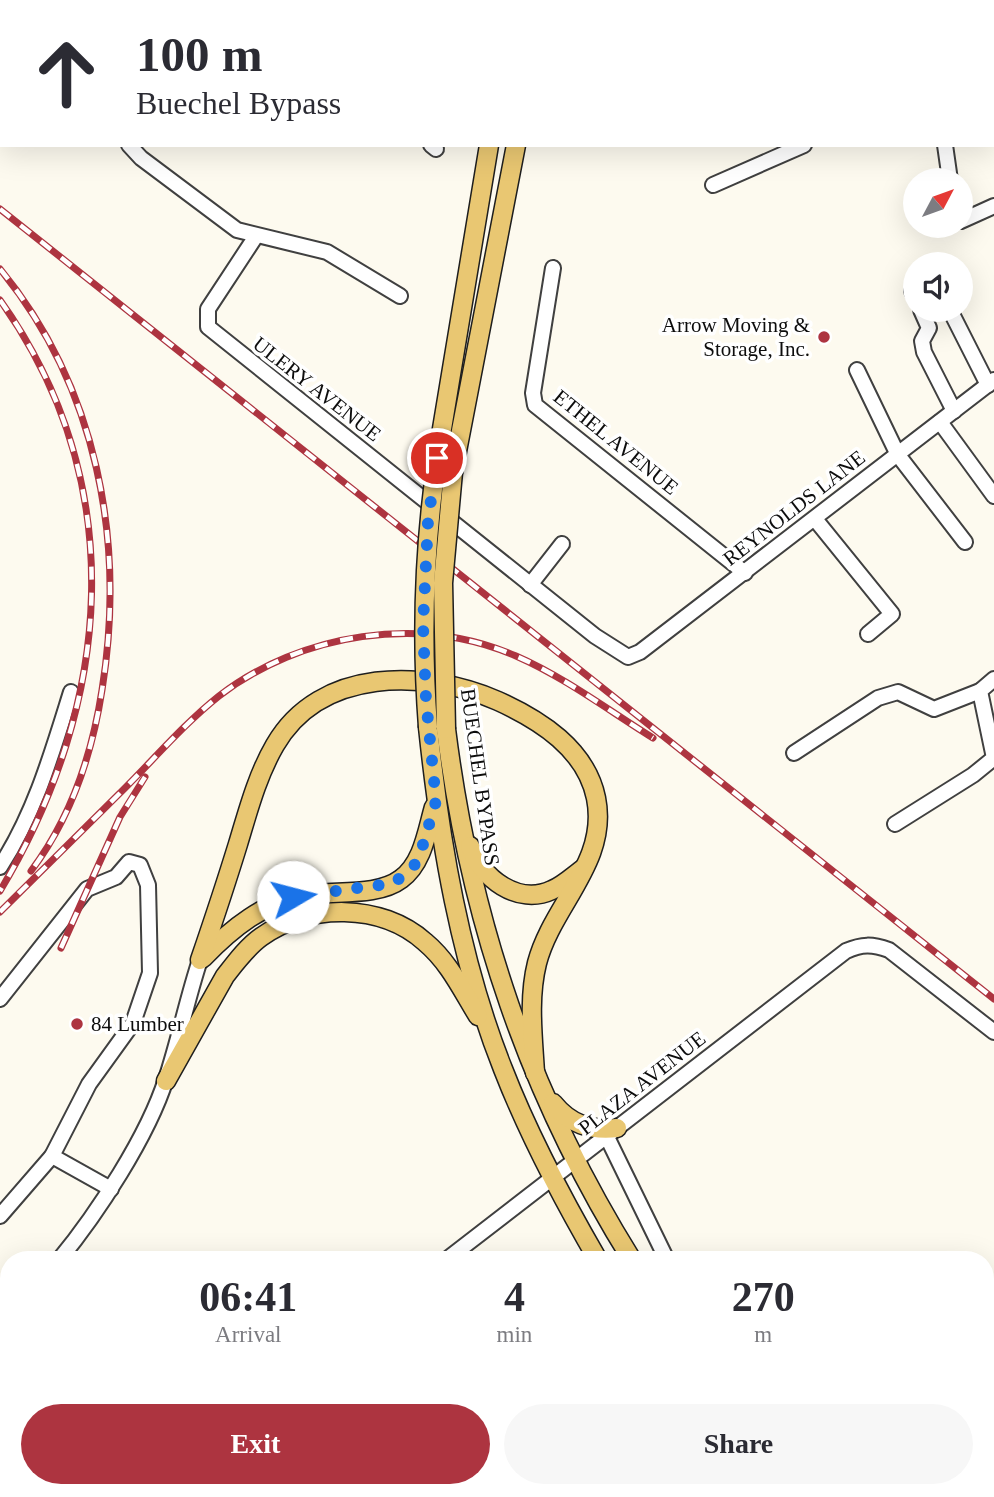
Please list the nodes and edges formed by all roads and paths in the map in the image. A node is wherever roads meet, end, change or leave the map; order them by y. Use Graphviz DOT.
graph roads {
  1 [pos="131,147"];
  2 [pos="489,147"];
  3 [pos="516,147"];
  4 [pos="799,147"];
  5 [pos="945,147"];
  6 [pos="948,168"];
  7 [pos="713,184"];
  8 [pos="994,206"];
  9 [pos="973,216"];
  10 [pos="256,236"];
  11 [pos="553,268"];
  12 [pos="400,296"];
  13 [pos="926,322"];
  14 [pos="957,322"];
  15 [pos="857,370"];
  16 [pos="991,383"];
  17 [pos="954,411"];
  18 [pos="940,422"];
  19 [pos="898,456"];
  20 [pos="994,496"];
  21 [pos="815,519"];
  22 [pos="965,542"];
  23 [pos="562,544"];
  24 [pos="744,573"];
  25 [pos="530,584"];
  26 [pos="868,634"];
  27 [pos="616,652"];
  28 [pos="994,679"];
  29 [pos="980,691"];
  30 [pos="71,692"];
  31 [pos="437,728"];
  32 [pos="794,753"];
  33 [pos="994,758"];
  34 [pos="436,801"];
  35 [pos="458,812"];
  36 [pos="895,824"];
  37 [pos="0,867"];
  38 [pos="584,868"];
  39 [pos="200,960"];
  40 [pos="0,999"];
  41 [pos="994,1032"];
  42 [pos="492,1037"];
  43 [pos="166,1081"];
  44 [pos="538,1082"];
  45 [pos="612,1133"];
  46 [pos="52,1156"];
  47 [pos="575,1160"];
  48 [pos="551,1178"];
  49 [pos="111,1189"];
  50 [pos="0,1216"];
  51 [pos="66,1251"];
  52 [pos="458,1251"];
  53 [pos="593,1251"];
  54 [pos="627,1251"];
  55 [pos="663,1251"];
  1 -- 10 [label="street"];
  2 -- 31 [label="main road, BUECHEL BYPASS, bridge"];
  3 -- 31 [label="main road, BUECHEL BYPASS, bridge"];
  4 -- 7 [label="street"];
  5 -- 6 [label="street"];
  8 -- 9 [label="street"];
  10 -- 12 [label="street"];
  10 -- 25 [label="street, ULERY AVENUE"];
  11 -- 24 [label="street, ETHEL AVENUE"];
  13 -- 17 [label="street"];
  14 -- 16 [label="street"];
  15 -- 19 [label="street"];
  16 -- 17 [label="street, REYNOLDS LANE"];
  17 -- 18 [label="street, REYNOLDS LANE"];
  18 -- 19 [label="street, REYNOLDS LANE"];
  18 -- 20 [label="street"];
  19 -- 21 [label="street, REYNOLDS LANE"];
  19 -- 22 [label="street"];
  21 -- 24 [label="street, REYNOLDS LANE"];
  21 -- 26 [label="street"];
  23 -- 25 [label="street"];
  24 -- 27 [label="street, REYNOLDS LANE"];
  25 -- 27 [label="street, ULERY AVENUE"];
  28 -- 29 [label="street"];
  29 -- 32 [label="street"];
  29 -- 33 [label="street"];
  30 -- 37 [label="street"];
  31 -- 34 [label="main road, BUECHEL BYPASS"];
  31 -- 35 [label="main road, BUECHEL BYPASS"];
  33 -- 36 [label="street"];
  34 -- 39 [label="main road"];
  34 -- 42 [label="main road, BUECHEL BYPASS"];
  35 -- 38 [label="main road"];
  35 -- 44 [label="main road, BUECHEL BYPASS"];
  38 -- 39 [label="main road"];
  38 -- 44 [label="main road"];
  39 -- 43 [label="street"];
  40 -- 46 [label="street"];
  41 -- 45 [label="street, PLAZA AVENUE"];
  42 -- 43 [label="main road"];
  42 -- 48 [label="main road, BUECHEL BYPASS"];
  43 -- 49 [label="street"];
  44 -- 45 [label="main road"];
  44 -- 47 [label="main road, BUECHEL BYPASS"];
  45 -- 47 [label="street, PLAZA AVENUE"];
  45 -- 55 [label="street"];
  46 -- 49 [label="street"];
  46 -- 50 [label="street"];
  47 -- 48 [label="street, PLAZA AVENUE"];
  47 -- 54 [label="main road, BUECHEL BYPASS"];
  48 -- 52 [label="street, PLAZA AVENUE"];
  48 -- 53 [label="main road, BUECHEL BYPASS"];
  49 -- 51 [label="street"];
}
